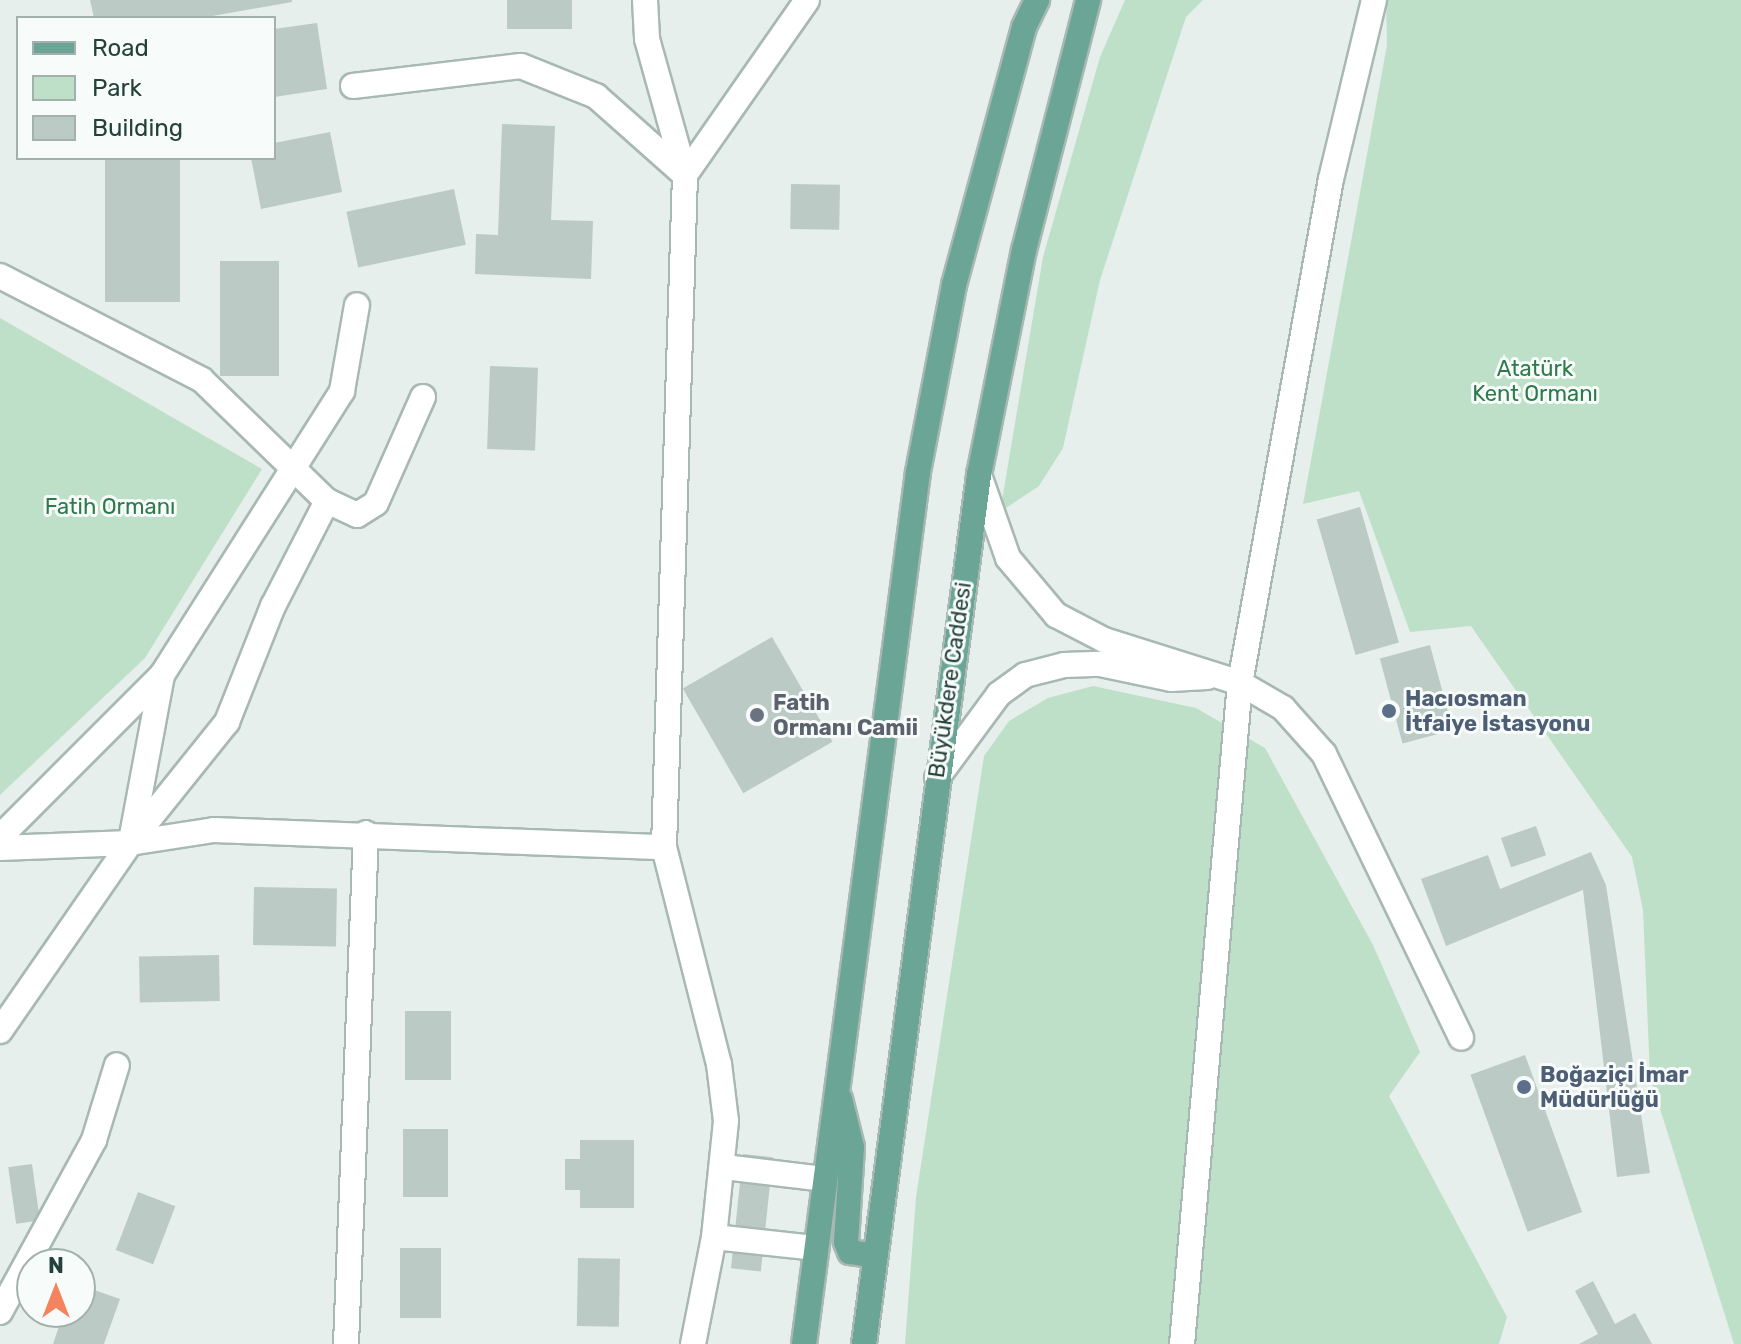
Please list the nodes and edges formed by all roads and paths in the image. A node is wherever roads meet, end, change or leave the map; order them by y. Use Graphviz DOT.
graph roads {
  1 [pos="645,0"];
  2 [pos="807,0"];
  3 [pos="1023,0"];
  4 [pos="1037,0"];
  5 [pos="1088,0"];
  6 [pos="1095,0"];
  7 [pos="1374,0"];
  8 [pos="1083,25"];
  9 [pos="1024,27"];
  10 [pos="353,86"];
  11 [pos="685,175"];
  12 [pos="0,276"];
  13 [pos="357,305"];
  14 [pos="423,397"];
  15 [pos="294,467"];
  16 [pos="979,475"];
  17 [pos="327,501"];
  18 [pos="162,675"];
  19 [pos="1214,677"];
  20 [pos="1240,683"];
  21 [pos="937,778"];
  22 [pos="366,833"];
  23 [pos="0,837"];
  24 [pos="130,843"];
  25 [pos="664,847"];
  26 [pos="0,848"];
  27 [pos="0,1031"];
  28 [pos="1461,1038"];
  29 [pos="117,1065"];
  30 [pos="836,1089"];
  31 [pos="724,1167"];
  32 [pos="825,1179"];
  33 [pos="714,1237"];
  34 [pos="816,1248"];
  35 [pos="862,1254"];
  36 [pos="0,1312"];
  37 [pos="346,1344"];
  38 [pos="693,1344"];
  39 [pos="804,1344"];
  40 [pos="864,1344"];
  41 [pos="1182,1344"];
  1 -- 11 [label="street"];
  2 -- 11 [label="street"];
  3 -- 9 [label="main road"];
  4 -- 9 [label="main road"];
  5 -- 8 [label="main road"];
  6 -- 8 [label="main road"];
  7 -- 20 [label="street"];
  8 -- 16 [label="main road, Büyükdere Caddesi"];
  9 -- 30 [label="main road"];
  10 -- 11 [label="street"];
  11 -- 25 [label="street"];
  12 -- 15 [label="street"];
  13 -- 15 [label="street"];
  14 -- 17 [label="street"];
  15 -- 17 [label="street"];
  15 -- 18 [label="street"];
  16 -- 19 [label="street"];
  16 -- 21 [label="main road, Büyükdere Caddesi"];
  17 -- 24 [label="street"];
  18 -- 23 [label="street"];
  18 -- 24 [label="street"];
  19 -- 20 [label="street"];
  19 -- 21 [label="street"];
  20 -- 28 [label="street"];
  20 -- 41 [label="street"];
  21 -- 35 [label="main road, Büyükdere Caddesi"];
  22 -- 24 [label="street"];
  22 -- 25 [label="street"];
  22 -- 37 [label="street"];
  24 -- 26 [label="street"];
  24 -- 27 [label="street"];
  25 -- 31 [label="street"];
  29 -- 36 [label="street"];
  30 -- 32 [label="main road"];
  30 -- 35 [label="main road"];
  31 -- 32 [label="street"];
  31 -- 33 [label="street"];
  32 -- 34 [label="main road"];
  33 -- 34 [label="street"];
  33 -- 38 [label="street"];
  34 -- 35 [label="main road"];
  34 -- 39 [label="main road"];
  35 -- 40 [label="main road, Büyükdere Caddesi"];
}
